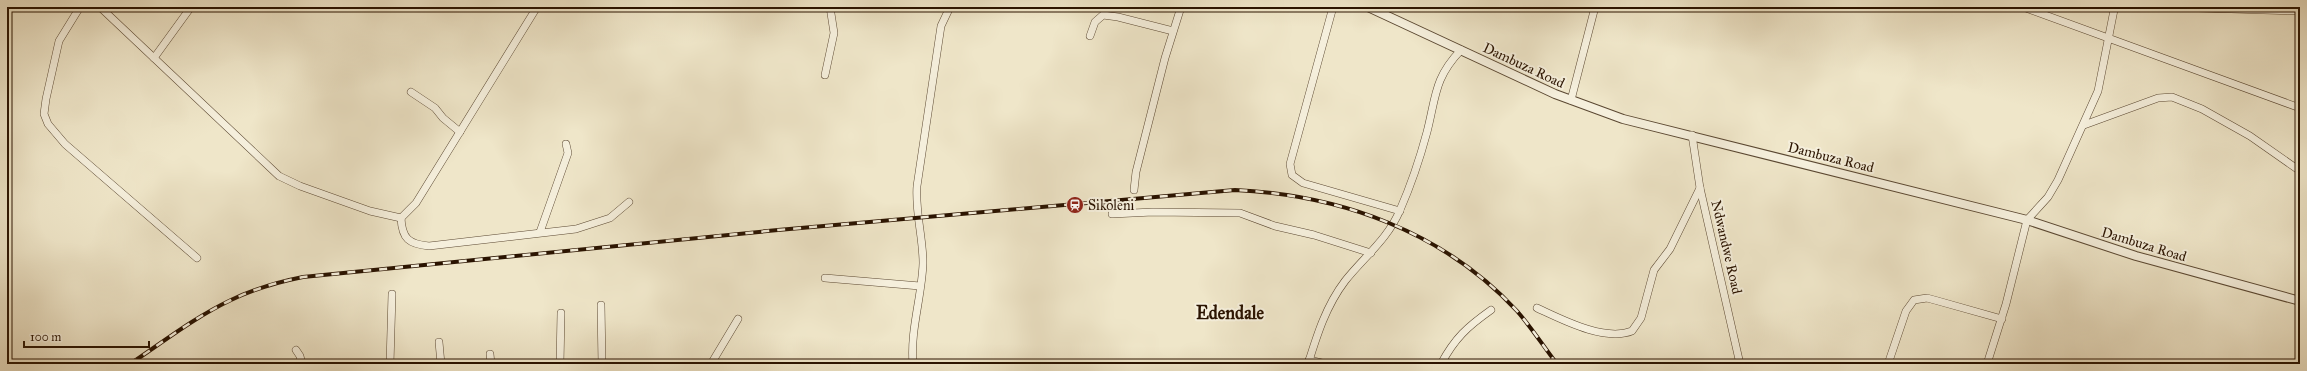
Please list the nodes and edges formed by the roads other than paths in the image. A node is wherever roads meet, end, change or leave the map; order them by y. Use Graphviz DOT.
graph roads {
  1 [pos="80,7"];
  2 [pos="100,7"];
  3 [pos="191,7"];
  4 [pos="537,7"];
  5 [pos="830,7"];
  6 [pos="950,7"];
  7 [pos="1180,7"];
  8 [pos="1333,7"];
  9 [pos="1368,7"];
  10 [pos="1595,7"];
  11 [pos="2023,7"];
  12 [pos="2116,7"];
  13 [pos="2166,7"];
  14 [pos="2300,11"];
  15 [pos="1173,30"];
  16 [pos="1090,36"];
  17 [pos="2109,37"];
  18 [pos="1461,50"];
  19 [pos="154,58"];
  20 [pos="825,75"];
  21 [pos="411,92"];
  22 [pos="1571,100"];
  23 [pos="2300,108"];
  24 [pos="2084,125"];
  25 [pos="460,132"];
  26 [pos="1692,135"];
  27 [pos="566,144"];
  28 [pos="2300,171"];
  29 [pos="1700,188"];
  30 [pos="1134,190"];
  31 [pos="629,202"];
  32 [pos="1400,211"];
  33 [pos="1112,214"];
  34 [pos="401,218"];
  35 [pos="2027,220"];
  36 [pos="540,232"];
  37 [pos="1371,253"];
  38 [pos="197,258"];
  39 [pos="825,278"];
  40 [pos="920,286"];
  41 [pos="392,294"];
  42 [pos="2300,301"];
  43 [pos="601,305"];
  44 [pos="1537,308"];
  45 [pos="1491,310"];
  46 [pos="561,314"];
  47 [pos="738,319"];
  48 [pos="2002,319"];
  49 [pos="439,342"];
  50 [pos="296,350"];
  51 [pos="490,354"];
  52 [pos="1308,362"];
  53 [pos="302,364"];
  54 [pos="390,364"];
  55 [pos="441,364"];
  56 [pos="491,364"];
  57 [pos="560,364"];
  58 [pos="602,364"];
  59 [pos="711,364"];
  60 [pos="913,364"];
  61 [pos="1326,364"];
  62 [pos="1441,364"];
  63 [pos="1740,364"];
  64 [pos="1888,364"];
  65 [pos="1987,364"];
  1 -- 38 [label="street"];
  2 -- 19 [label="street"];
  3 -- 19 [label="street"];
  4 -- 25 [label="street"];
  5 -- 20 [label="street"];
  6 -- 40 [label="street"];
  7 -- 15 [label="street"];
  8 -- 32 [label="street"];
  9 -- 18 [label="street, Dambuza Road"];
  10 -- 22 [label="street"];
  11 -- 17 [label="street"];
  12 -- 17 [label="street"];
  13 -- 14 [label="street"];
  15 -- 16 [label="street"];
  15 -- 30 [label="street"];
  17 -- 23 [label="street"];
  17 -- 24 [label="street"];
  18 -- 22 [label="street, Dambuza Road"];
  18 -- 32 [label="street"];
  19 -- 34 [label="street"];
  21 -- 25 [label="street"];
  22 -- 26 [label="street, Dambuza Road"];
  24 -- 28 [label="street"];
  24 -- 35 [label="street"];
  25 -- 34 [label="street"];
  26 -- 29 [label="street, Ndwandwe Road"];
  26 -- 35 [label="street, Dambuza Road"];
  27 -- 36 [label="street"];
  29 -- 44 [label="street"];
  29 -- 63 [label="street, Ndwandwe Road"];
  31 -- 36 [label="street"];
  32 -- 37 [label="street"];
  33 -- 37 [label="street"];
  34 -- 36 [label="street"];
  35 -- 42 [label="street, Dambuza Road"];
  35 -- 48 [label="street"];
  37 -- 52 [label="street"];
  39 -- 40 [label="street"];
  40 -- 60 [label="street"];
  41 -- 54 [label="street"];
  43 -- 58 [label="street"];
  45 -- 62 [label="street"];
  46 -- 57 [label="street"];
  47 -- 59 [label="street"];
  48 -- 64 [label="street"];
  48 -- 65 [label="street"];
  49 -- 55 [label="street"];
  50 -- 53 [label="street"];
  51 -- 56 [label="street"];
  52 -- 61 [label="street"];
}
